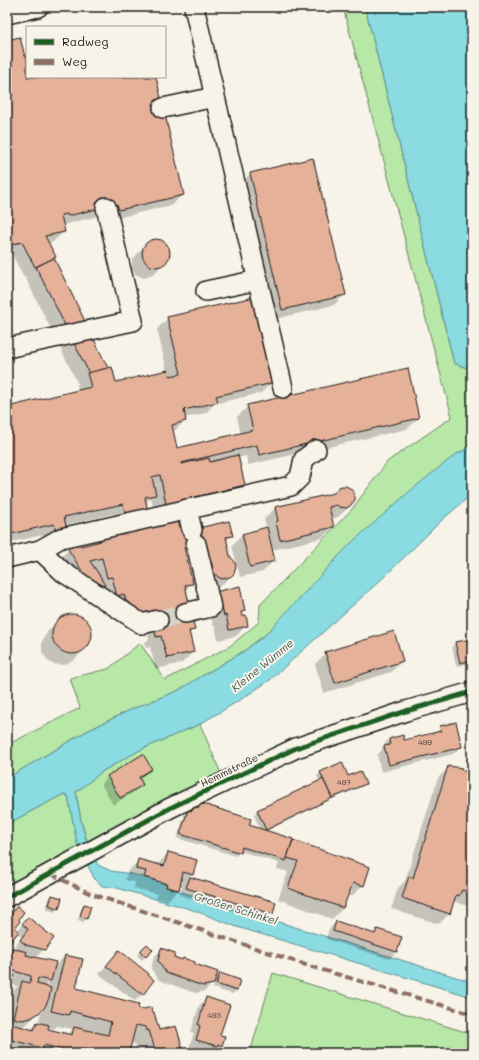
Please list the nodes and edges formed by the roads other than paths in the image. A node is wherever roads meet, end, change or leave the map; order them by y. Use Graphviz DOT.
graph roads {
  1 [pos="38,7"];
  2 [pos="194,7"];
  3 [pos="7,14"];
  4 [pos="215,97"];
  5 [pos="163,108"];
  6 [pos="106,207"];
  7 [pos="258,280"];
  8 [pos="206,291"];
  9 [pos="7,348"];
  10 [pos="283,388"];
  11 [pos="316,450"];
  12 [pos="187,509"];
  13 [pos="40,550"];
  14 [pos="7,558"];
  15 [pos="185,613"];
  16 [pos="158,620"];
  17 [pos="472,692"];
  18 [pos="7,897"];
  1 -- 3 [label="street"];
  2 -- 4 [label="street"];
  4 -- 5 [label="street"];
  4 -- 7 [label="street"];
  6 -- 9 [label="street"];
  7 -- 8 [label="street"];
  7 -- 10 [label="street"];
  11 -- 12 [label="street"];
  12 -- 13 [label="street"];
  12 -- 15 [label="street"];
  13 -- 14 [label="street"];
  13 -- 16 [label="street"];
  17 -- 18 [label="street, Hemmstraße"];
}
